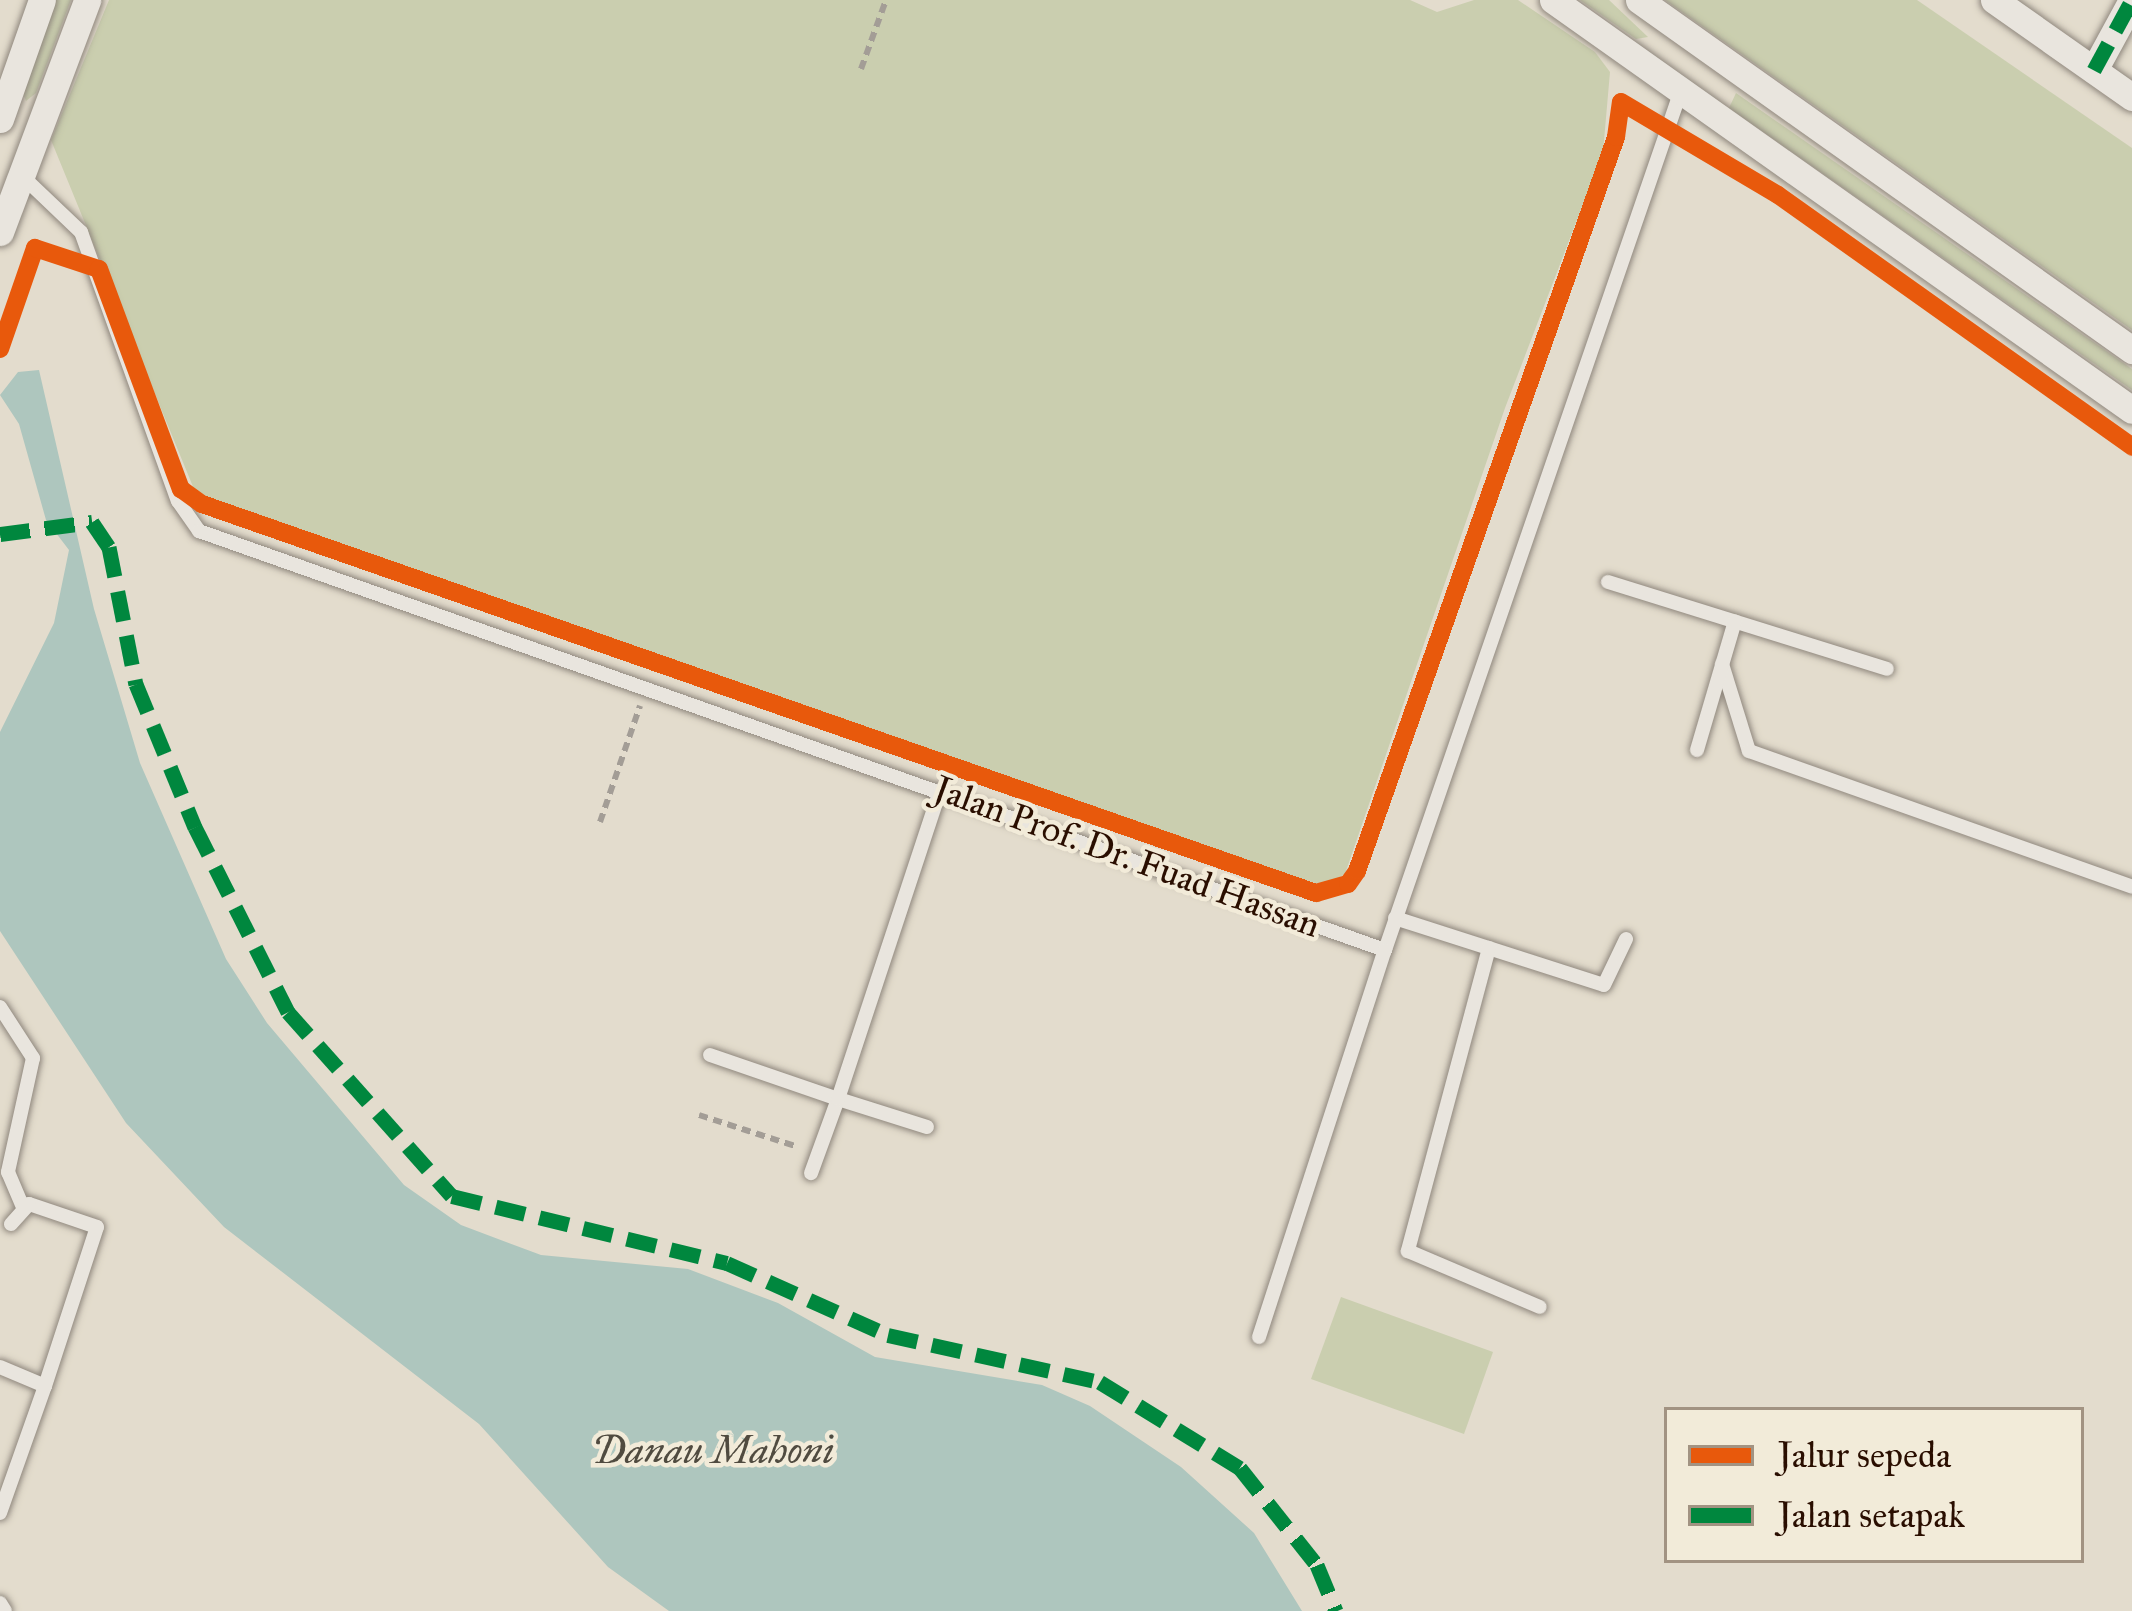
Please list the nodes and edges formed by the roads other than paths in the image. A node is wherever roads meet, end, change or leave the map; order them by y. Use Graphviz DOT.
graph roads {
  1 [pos="42,0"];
  2 [pos="88,0"];
  3 [pos="1553,0"];
  4 [pos="1639,0"];
  5 [pos="1994,0"];
  6 [pos="2132,0"];
  7 [pos="1714,54"];
  8 [pos="2094,70"];
  9 [pos="1679,96"];
  10 [pos="2132,97"];
  11 [pos="0,119"];
  12 [pos="19,173"];
  13 [pos="0,232"];
  14 [pos="2132,350"];
  15 [pos="2132,410"];
  16 [pos="1608,582"];
  17 [pos="1735,621"];
  18 [pos="1722,664"];
  19 [pos="1887,669"];
  20 [pos="1697,750"];
  21 [pos="940,790"];
  22 [pos="2132,887"];
  23 [pos="1395,919"];
  24 [pos="1626,939"];
  25 [pos="1489,948"];
  26 [pos="1385,950"];
  27 [pos="0,1006"];
  28 [pos="710,1055"];
  29 [pos="838,1099"];
  30 [pos="927,1127"];
  31 [pos="811,1173"];
  32 [pos="22,1204"];
  33 [pos="11,1224"];
  34 [pos="1540,1306"];
  35 [pos="1259,1337"];
  36 [pos="0,1367"];
  37 [pos="45,1386"];
  38 [pos="0,1513"];
  39 [pos="0,1603"];
  40 [pos="5,1611"];
  1 -- 11 [label="street"];
  2 -- 12 [label="street"];
  3 -- 9 [label="street"];
  4 -- 7 [label="street"];
  5 -- 8 [label="street"];
  6 -- 8 [label="street"];
  7 -- 9 [label="street"];
  7 -- 14 [label="street"];
  8 -- 10 [label="street"];
  9 -- 15 [label="street"];
  9 -- 23 [label="lane"];
  12 -- 13 [label="street"];
  12 -- 21 [label="lane, Jalan Prof. Dr. Fuad Hassan"];
  16 -- 17 [label="lane"];
  17 -- 18 [label="lane"];
  17 -- 19 [label="lane"];
  18 -- 20 [label="lane"];
  18 -- 22 [label="lane"];
  21 -- 26 [label="lane, Jalan Prof. Dr. Fuad Hassan"];
  21 -- 29 [label="lane"];
  23 -- 25 [label="lane"];
  23 -- 26 [label="lane"];
  24 -- 25 [label="lane"];
  25 -- 34 [label="lane"];
  26 -- 35 [label="lane"];
  27 -- 32 [label="lane"];
  28 -- 29 [label="lane"];
  29 -- 30 [label="lane"];
  29 -- 31 [label="lane"];
  32 -- 33 [label="lane"];
  32 -- 37 [label="lane"];
  36 -- 37 [label="lane"];
  37 -- 38 [label="lane"];
  39 -- 40 [label="lane"];
}
